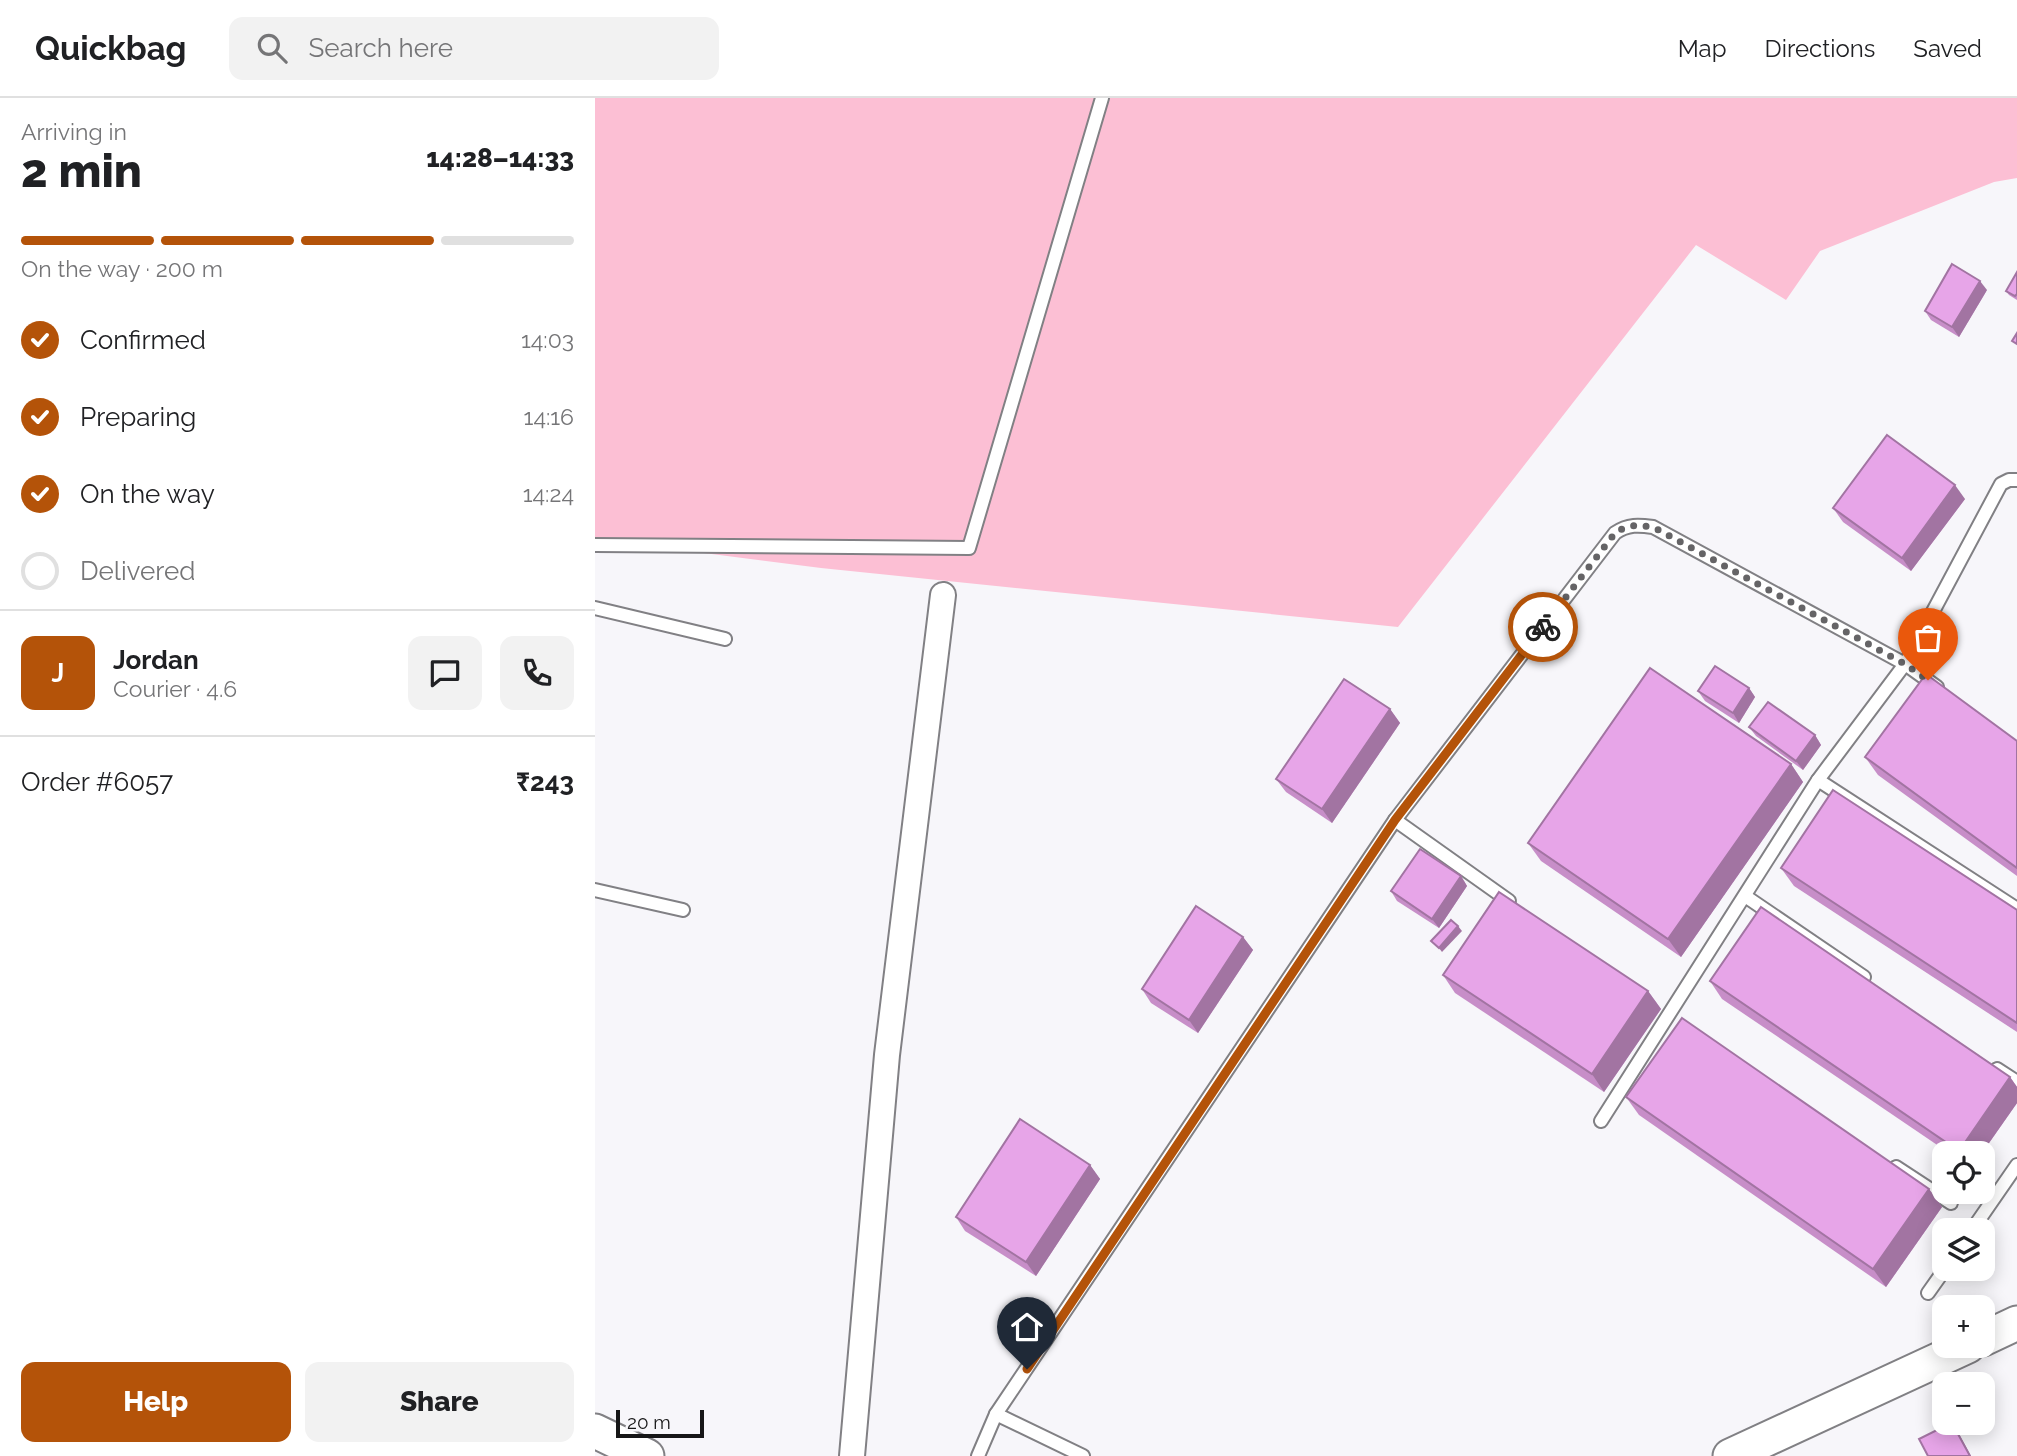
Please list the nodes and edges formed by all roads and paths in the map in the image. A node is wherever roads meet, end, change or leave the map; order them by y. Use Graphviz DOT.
graph roads {
  1 [pos="1102,98"];
  2 [pos="2017,480"];
  3 [pos="595,545"];
  4 [pos="943,595"];
  5 [pos="595,608"];
  6 [pos="725,639"];
  7 [pos="1905,664"];
  8 [pos="1950,696"];
  9 [pos="1818,780"];
  10 [pos="1395,820"];
  11 [pos="595,890"];
  12 [pos="1745,896"];
  13 [pos="1516,906"];
  14 [pos="2017,909"];
  15 [pos="683,910"];
  16 [pos="1881,989"];
  17 [pos="1983,1059"];
  18 [pos="2017,1082"];
  19 [pos="1601,1121"];
  20 [pos="1883,1158"];
  21 [pos="2017,1165"];
  22 [pos="1932,1190"];
  23 [pos="1980,1218"];
  24 [pos="1936,1281"];
  25 [pos="1928,1293"];
  26 [pos="2017,1323"];
  27 [pos="1995,1333"];
  28 [pos="1942,1358"];
  29 [pos="996,1415"];
  30 [pos="595,1431"];
  31 [pos="646,1456"];
  32 [pos="852,1456"];
  33 [pos="978,1456"];
  34 [pos="1083,1456"];
  35 [pos="1730,1456"];
  1 -- 3 [label="lane"];
  2 -- 7 [label="lane"];
  4 -- 32 [label="street"];
  5 -- 6 [label="lane"];
  7 -- 8 [label="lane"];
  7 -- 9 [label="lane"];
  7 -- 10 [label="lane"];
  9 -- 12 [label="lane"];
  9 -- 14 [label="lane"];
  10 -- 13 [label="lane"];
  10 -- 29 [label="lane"];
  11 -- 15 [label="lane"];
  12 -- 16 [label="lane"];
  12 -- 19 [label="lane"];
  17 -- 18 [label="lane"];
  20 -- 22 [label="lane"];
  21 -- 23 [label="lane"];
  24 -- 25 [label="lane"];
  26 -- 27 [label="main road"];
  28 -- 35 [label="main road"];
  29 -- 33 [label="lane"];
  29 -- 34 [label="lane"];
  30 -- 31 [label="main road"];
}
